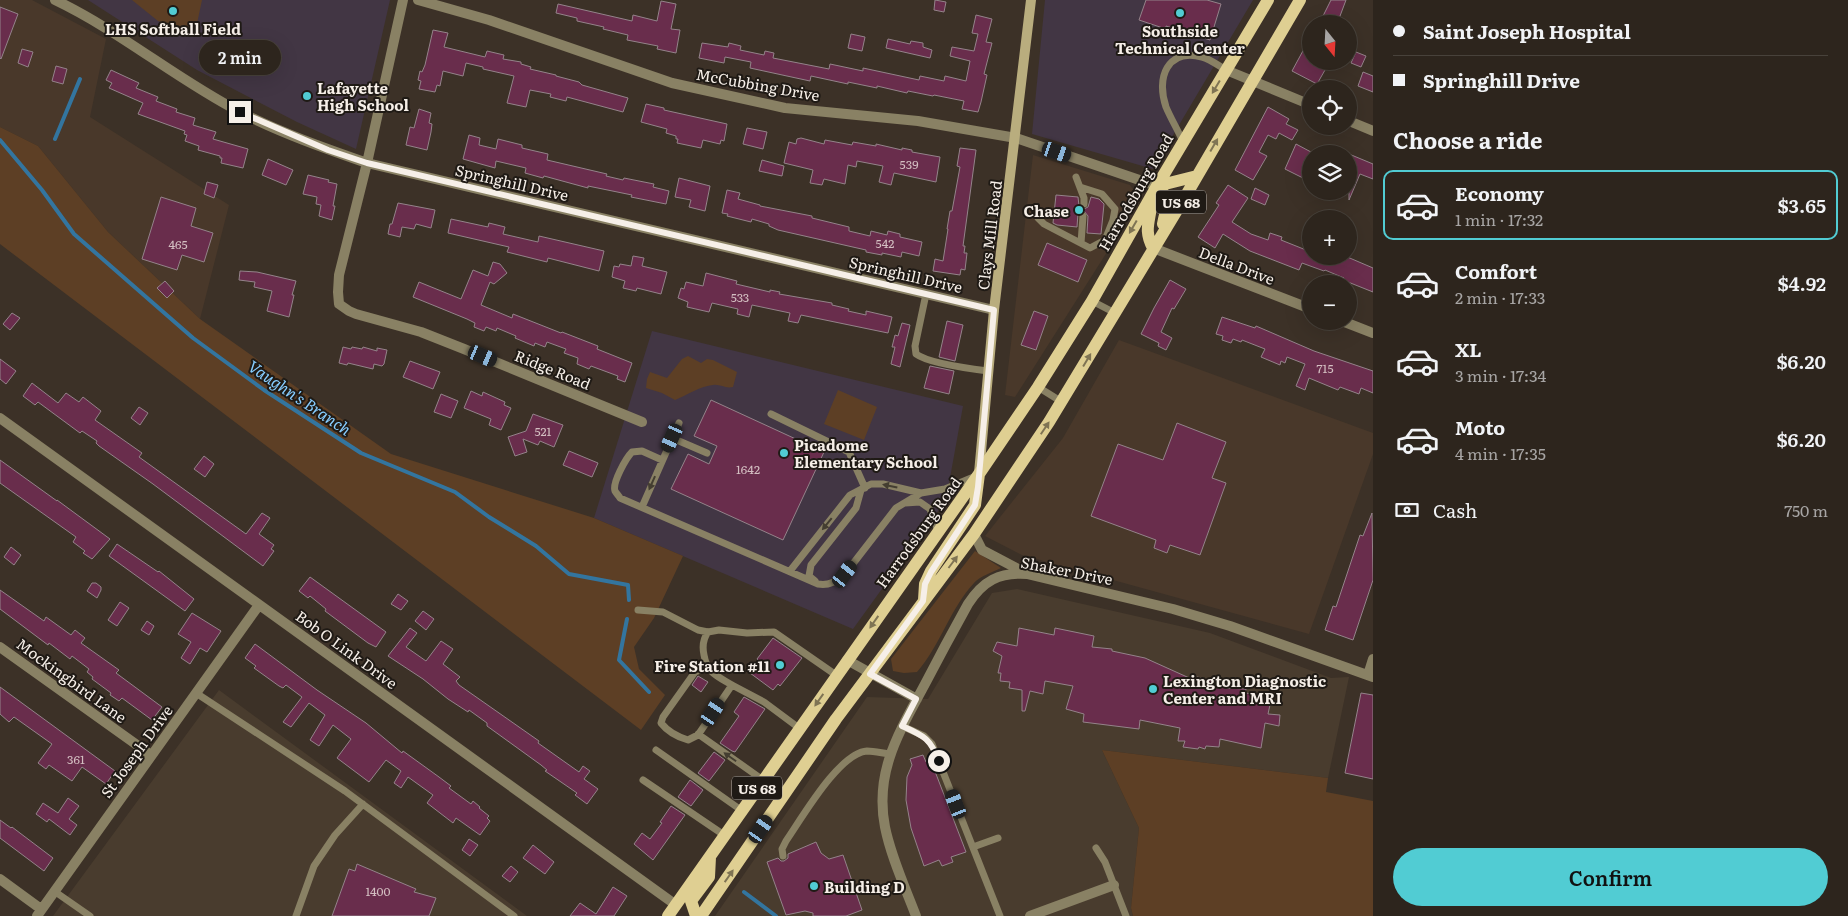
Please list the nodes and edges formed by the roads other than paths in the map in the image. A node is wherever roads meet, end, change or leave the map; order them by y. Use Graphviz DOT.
graph roads {
  1 [pos="404,0"];
  2 [pos="418,0"];
  3 [pos="1031,0"];
  4 [pos="1268,0"];
  5 [pos="1300,0"];
  6 [pos="62,1"];
  7 [pos="1226,70"];
  8 [pos="1252,81"];
  9 [pos="1302,101"];
  10 [pos="1357,124"];
  11 [pos="1373,131"];
  12 [pos="1016,138"];
  13 [pos="1183,142"];
  14 [pos="367,163"];
  15 [pos="1196,176"];
  16 [pos="1076,177"];
  17 [pos="1080,187"];
  18 [pos="1154,191"];
  19 [pos="1084,204"];
  20 [pos="1083,216"];
  21 [pos="1038,218"];
  22 [pos="1163,231"];
  23 [pos="1081,243"];
  24 [pos="1153,248"];
  25 [pos="926,294"];
  26 [pos="1092,301"];
  27 [pos="1302,306"];
  28 [pos="994,310"];
  29 [pos="1115,313"];
  30 [pos="1357,327"];
  31 [pos="1373,334"];
  32 [pos="988,372"];
  33 [pos="1038,387"];
  34 [pos="1062,402"];
  35 [pos="771,414"];
  36 [pos="0,418"];
  37 [pos="642,422"];
  38 [pos="679,423"];
  39 [pos="672,438"];
  40 [pos="707,453"];
  41 [pos="662,460"];
  42 [pos="979,474"];
  43 [pos="863,489"];
  44 [pos="921,493"];
  45 [pos="902,504"];
  46 [pos="642,506"];
  47 [pos="938,531"];
  48 [pos="974,534"];
  49 [pos="790,571"];
  50 [pos="1027,574"];
  51 [pos="818,584"];
  52 [pos="923,601"];
  53 [pos="259,605"];
  54 [pos="638,610"];
  55 [pos="708,632"];
  56 [pos="0,647"];
  57 [pos="1373,659"];
  58 [pos="847,660"];
  59 [pos="707,667"];
  60 [pos="870,674"];
  61 [pos="836,675"];
  62 [pos="1370,676"];
  63 [pos="732,685"];
  64 [pos="196,692"];
  65 [pos="916,699"];
  66 [pos="902,726"];
  67 [pos="799,728"];
  68 [pos="698,734"];
  69 [pos="656,750"];
  70 [pos="890,754"];
  71 [pos="151,755"];
  72 [pos="643,780"];
  73 [pos="763,780"];
  74 [pos="363,804"];
  75 [pos="742,810"];
  76 [pos="724,835"];
  77 [pos="998,838"];
  78 [pos="973,847"];
  79 [pos="1096,848"];
  80 [pos="711,854"];
  81 [pos="783,856"];
  82 [pos="0,880"];
  83 [pos="1114,885"];
  84 [pos="54,891"];
  85 [pos="678,910"];
  86 [pos="39,912"];
  87 [pos="90,916"];
  88 [pos="296,916"];
  89 [pos="514,916"];
  90 [pos="668,916"];
  91 [pos="696,916"];
  92 [pos="701,916"];
  93 [pos="916,916"];
  94 [pos="1000,916"];
  95 [pos="1030,916"];
  96 [pos="1126,916"];
  1 -- 14 [label="street"];
  2 -- 12 [label="street, McCubbing Drive"];
  3 -- 12 [label="main road, Clays Mill Road"];
  4 -- 7 [label="main road, Harrodsburg Road / US 68"];
  5 -- 8 [label="main road, US 68"];
  6 -- 14 [label="street, Springhill Drive"];
  7 -- 8 [label="street"];
  7 -- 13 [label="main road, Harrodsburg Road / US 68, one-way"];
  7 -- 13 [label="lane"];
  8 -- 9 [label="street"];
  15 -- 8 [label="main road, US 68, one-way"];
  10 -- 11 [label="street"];
  12 -- 18 [label="street, McCubbing Drive"];
  12 -- 28 [label="main road, Clays Mill Road"];
  13 -- 18 [label="main road, Harrodsburg Road / US 68"];
  14 -- 25 [label="street, Springhill Drive"];
  14 -- 37 [label="street, Ridge Road"];
  15 -- 18 [label="main road"];
  15 -- 22 [label="main road, US 68"];
  16 -- 17 [label="lane"];
  17 -- 19 [label="lane"];
  17 -- 23 [label="lane"];
  18 -- 22 [label="main road"];
  18 -- 24 [label="main road"];
  18 -- 26 [label="main road, Harrodsburg Road / US 68, one-way"];
  20 -- 23 [label="lane"];
  21 -- 23 [label="lane"];
  22 -- 24 [label="main road, US 68"];
  24 -- 27 [label="street, Della Drive"];
  24 -- 29 [label="main road, US 68"];
  25 -- 28 [label="street, Springhill Drive"];
  25 -- 32 [label="lane"];
  26 -- 29 [label="lane"];
  26 -- 33 [label="main road, Harrodsburg Road / US 68"];
  28 -- 32 [label="main road, Clays Mill Road"];
  34 -- 29 [label="main road, US 68, one-way"];
  30 -- 31 [label="street"];
  32 -- 42 [label="main road, Clays Mill Road"];
  33 -- 34 [label="lane"];
  33 -- 42 [label="main road, Harrodsburg Road / US 68"];
  48 -- 34 [label="main road, US 68, one-way"];
  35 -- 43 [label="lane"];
  36 -- 53 [label="street, Bob O Link Drive"];
  38 -- 39 [label="lane"];
  39 -- 40 [label="lane"];
  39 -- 41 [label="lane"];
  41 -- 46 [label="lane, one-way"];
  41 -- 46 [label="lane"];
  42 -- 44 [label="lane"];
  42 -- 47 [label="main road, Harrodsburg Road / US 68"];
  42 -- 52 [label="main road"];
  44 -- 43 [label="lane, one-way"];
  43 -- 49 [label="lane, one-way"];
  43 -- 51 [label="lane"];
  44 -- 45 [label="lane"];
  45 -- 47 [label="lane"];
  45 -- 51 [label="lane"];
  46 -- 49 [label="lane"];
  47 -- 58 [label="main road, Harrodsburg Road / US 68, one-way"];
  48 -- 50 [label="street"];
  52 -- 48 [label="main road, US 68, one-way"];
  49 -- 51 [label="lane"];
  50 -- 62 [label="street, Shaker Drive"];
  50 -- 65 [label="street, Shaker Drive"];
  52 -- 60 [label="main road, US 68"];
  53 -- 64 [label="street, St Joseph Drive"];
  53 -- 85 [label="street, Bob O Link Drive"];
  54 -- 55 [label="lane"];
  55 -- 59 [label="lane"];
  55 -- 61 [label="lane"];
  56 -- 71 [label="street, Mockingbird Lane"];
  57 -- 62 [label="street"];
  58 -- 60 [label="street"];
  58 -- 61 [label="main road, Harrodsburg Road / US 68"];
  59 -- 63 [label="lane"];
  59 -- 68 [label="lane"];
  60 -- 65 [label="street"];
  92 -- 60 [label="main road, US 68, one-way"];
  61 -- 67 [label="main road, Harrodsburg Road / US 68, one-way"];
  63 -- 67 [label="lane"];
  63 -- 68 [label="lane"];
  64 -- 71 [label="street, St Joseph Drive"];
  64 -- 74 [label="lane"];
  65 -- 66 [label="street, Shaker Drive"];
  66 -- 70 [label="street, Shaker Drive"];
  66 -- 78 [label="lane"];
  67 -- 73 [label="main road, Harrodsburg Road / US 68"];
  73 -- 68 [label="lane, one-way"];
  69 -- 75 [label="lane"];
  70 -- 81 [label="lane"];
  70 -- 93 [label="street, Shaker Drive"];
  71 -- 84 [label="street, St Joseph Drive"];
  72 -- 76 [label="lane"];
  73 -- 75 [label="main road, Harrodsburg Road / US 68"];
  74 -- 88 [label="lane"];
  74 -- 89 [label="lane"];
  75 -- 76 [label="main road, Harrodsburg Road / US 68"];
  76 -- 80 [label="main road, Harrodsburg Road / US 68"];
  77 -- 78 [label="lane"];
  78 -- 94 [label="lane"];
  79 -- 83 [label="lane"];
  80 -- 85 [label="main road, Harrodsburg Road / US 68"];
  80 -- 91 [label="main road"];
  82 -- 86 [label="street"];
  83 -- 95 [label="street"];
  83 -- 96 [label="lane"];
  84 -- 86 [label="street, St Joseph Drive"];
  84 -- 87 [label="lane"];
  85 -- 90 [label="main road, Harrodsburg Road / US 68"];
}
